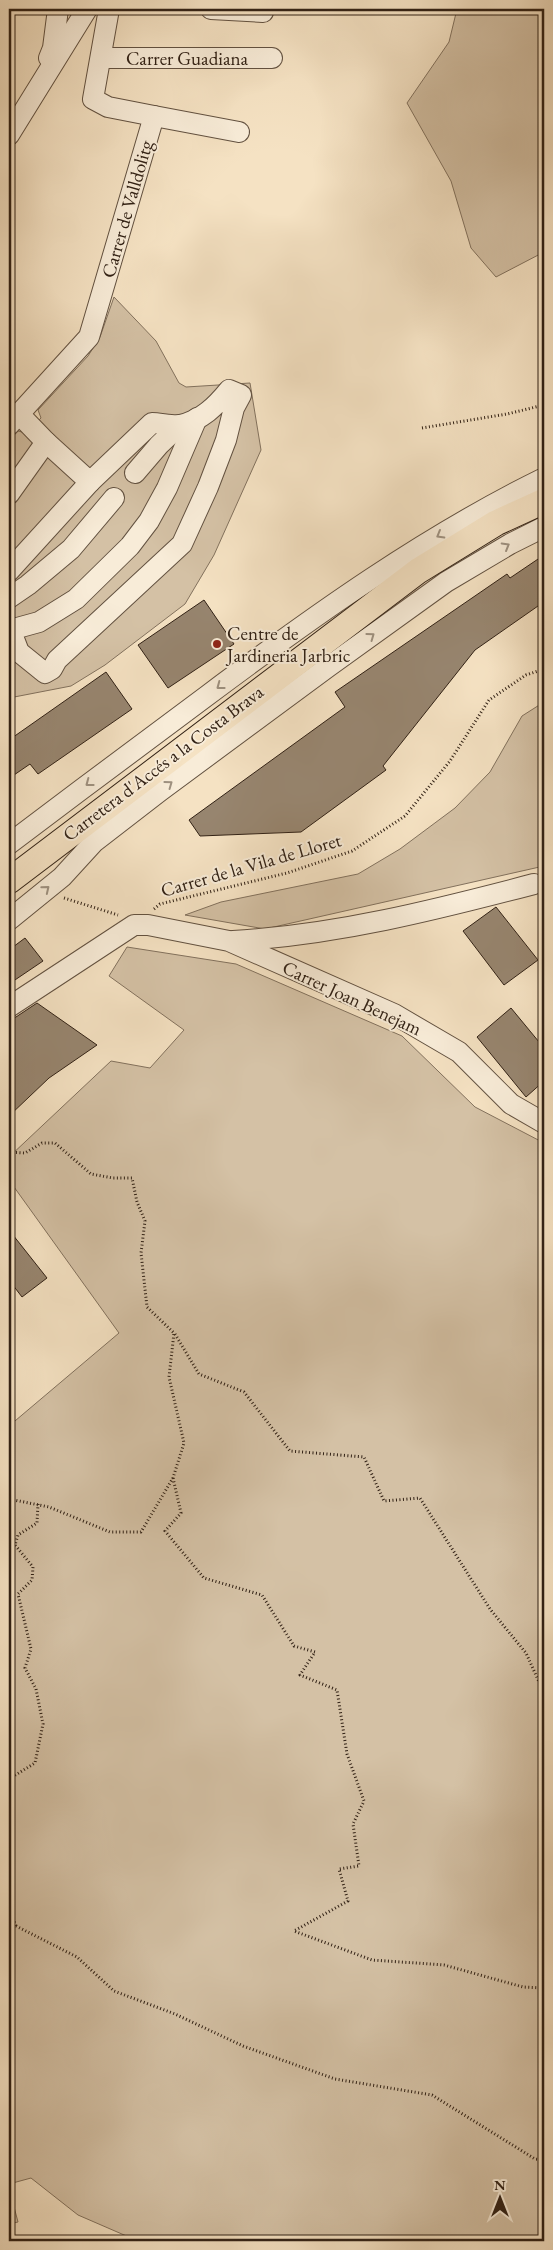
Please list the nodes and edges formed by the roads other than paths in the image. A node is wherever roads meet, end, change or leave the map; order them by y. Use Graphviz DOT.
graph roads {
  1 [pos="58,9"];
  2 [pos="86,9"];
  3 [pos="109,9"];
  4 [pos="211,9"];
  5 [pos="263,12"];
  6 [pos="102,58"];
  7 [pos="272,58"];
  8 [pos="40,82"];
  9 [pos="154,116"];
  10 [pos="239,132"];
  11 [pos="9,135"];
  12 [pos="14,419"];
  13 [pos="188,422"];
  14 [pos="46,442"];
  15 [pos="135,473"];
  16 [pos="544,478"];
  17 [pos="90,482"];
  18 [pos="9,494"];
  19 [pos="114,498"];
  20 [pos="544,501"];
  21 [pos="544,527"];
  22 [pos="9,571"];
  23 [pos="9,598"];
  24 [pos="9,628"];
  25 [pos="322,643"];
  26 [pos="264,653"];
  27 [pos="328,667"];
  28 [pos="277,676"];
  29 [pos="9,844"];
  30 [pos="9,881"];
  31 [pos="534,884"];
  32 [pos="9,920"];
  33 [pos="229,941"];
  34 [pos="9,1007"];
  35 [pos="544,1123"];
  1 -- 8 [label="street"];
  2 -- 8 [label="street"];
  3 -- 6 [label="street, Carrer de Valldolitg"];
  4 -- 5 [label="street"];
  6 -- 7 [label="street, Carrer Guadiana"];
  6 -- 9 [label="street, Carrer de Valldolitg"];
  8 -- 11 [label="street"];
  9 -- 10 [label="street"];
  9 -- 12 [label="street, Carrer de Valldolitg"];
  12 -- 14 [label="street"];
  13 -- 15 [label="street"];
  13 -- 17 [label="street"];
  13 -- 24 [label="street"];
  13 -- 24 [label="street"];
  14 -- 17 [label="street"];
  14 -- 18 [label="street"];
  16 -- 26 [label="street, one-way"];
  17 -- 22 [label="street"];
  19 -- 23 [label="street"];
  20 -- 25 [label="main road, Carretera d'Accés a la Costa Brava"];
  27 -- 21 [label="street, one-way"];
  25 -- 26 [label="street"];
  25 -- 28 [label="main road, Carretera d'Accés a la Costa Brava"];
  26 -- 29 [label="street, one-way"];
  27 -- 28 [label="street"];
  32 -- 27 [label="street, one-way"];
  28 -- 30 [label="main road, Carretera d'Accés a la Costa Brava"];
  31 -- 33 [label="street"];
  33 -- 34 [label="street, Carrer Joan Benejam"];
  33 -- 35 [label="street, Carrer Joan Benejam"];
}
